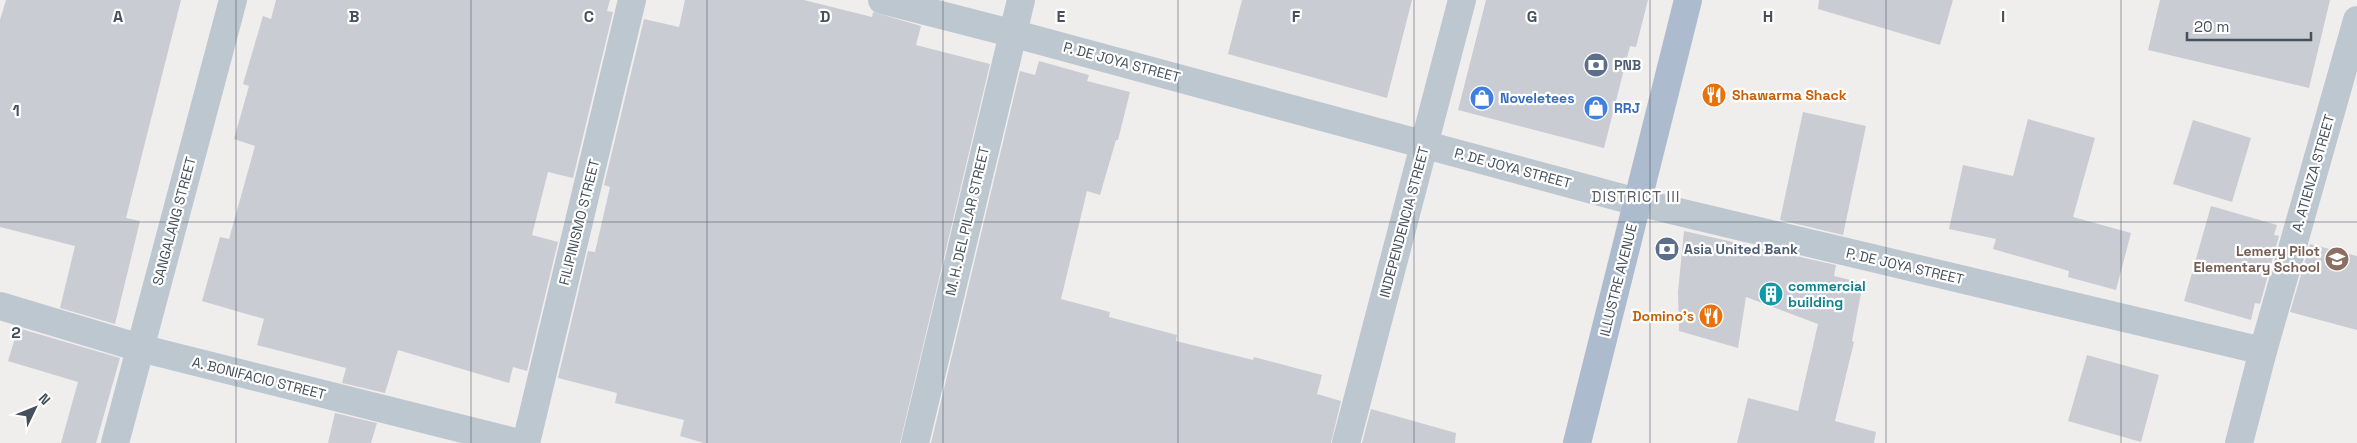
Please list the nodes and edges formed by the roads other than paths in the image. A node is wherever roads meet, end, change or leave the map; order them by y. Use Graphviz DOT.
graph roads {
  1 [pos="233,0"];
  2 [pos="632,0"];
  3 [pos="882,0"];
  4 [pos="1020,0"];
  5 [pos="1462,0"];
  6 [pos="1688,0"];
  7 [pos="2357,20"];
  8 [pos="1011,32"];
  9 [pos="1425,144"];
  10 [pos="1637,202"];
  11 [pos="0,306"];
  12 [pos="140,348"];
  13 [pos="2263,351"];
  14 [pos="115,443"];
  15 [pos="519,443"];
  16 [pos="526,443"];
  17 [pos="915,443"];
  18 [pos="1346,443"];
  19 [pos="1577,443"];
  20 [pos="2239,443"];
  1 -- 12 [label="street, SANGALANG STREET"];
  2 -- 16 [label="street, FILIPINISMO STREET"];
  3 -- 8 [label="street, P. DE JOYA STREET"];
  4 -- 8 [label="street, M. H. DEL PILAR STREET"];
  5 -- 9 [label="street, INDEPENDENCIA STREET"];
  6 -- 10 [label="main road, ILLUSTRE AVENUE"];
  7 -- 13 [label="street, A. ATIENZA STREET"];
  8 -- 9 [label="street, P. DE JOYA STREET"];
  8 -- 17 [label="street, M. H. DEL PILAR STREET"];
  9 -- 10 [label="street, P. DE JOYA STREET"];
  9 -- 18 [label="street, INDEPENDENCIA STREET"];
  10 -- 13 [label="street, P. DE JOYA STREET"];
  10 -- 19 [label="main road, ILLUSTRE AVENUE"];
  11 -- 12 [label="street, A. BONIFACIO STREET"];
  12 -- 14 [label="street, SANGALANG STREET"];
  12 -- 15 [label="street, A. BONIFACIO STREET"];
  13 -- 20 [label="street, A. ATIENZA STREET"];
}
